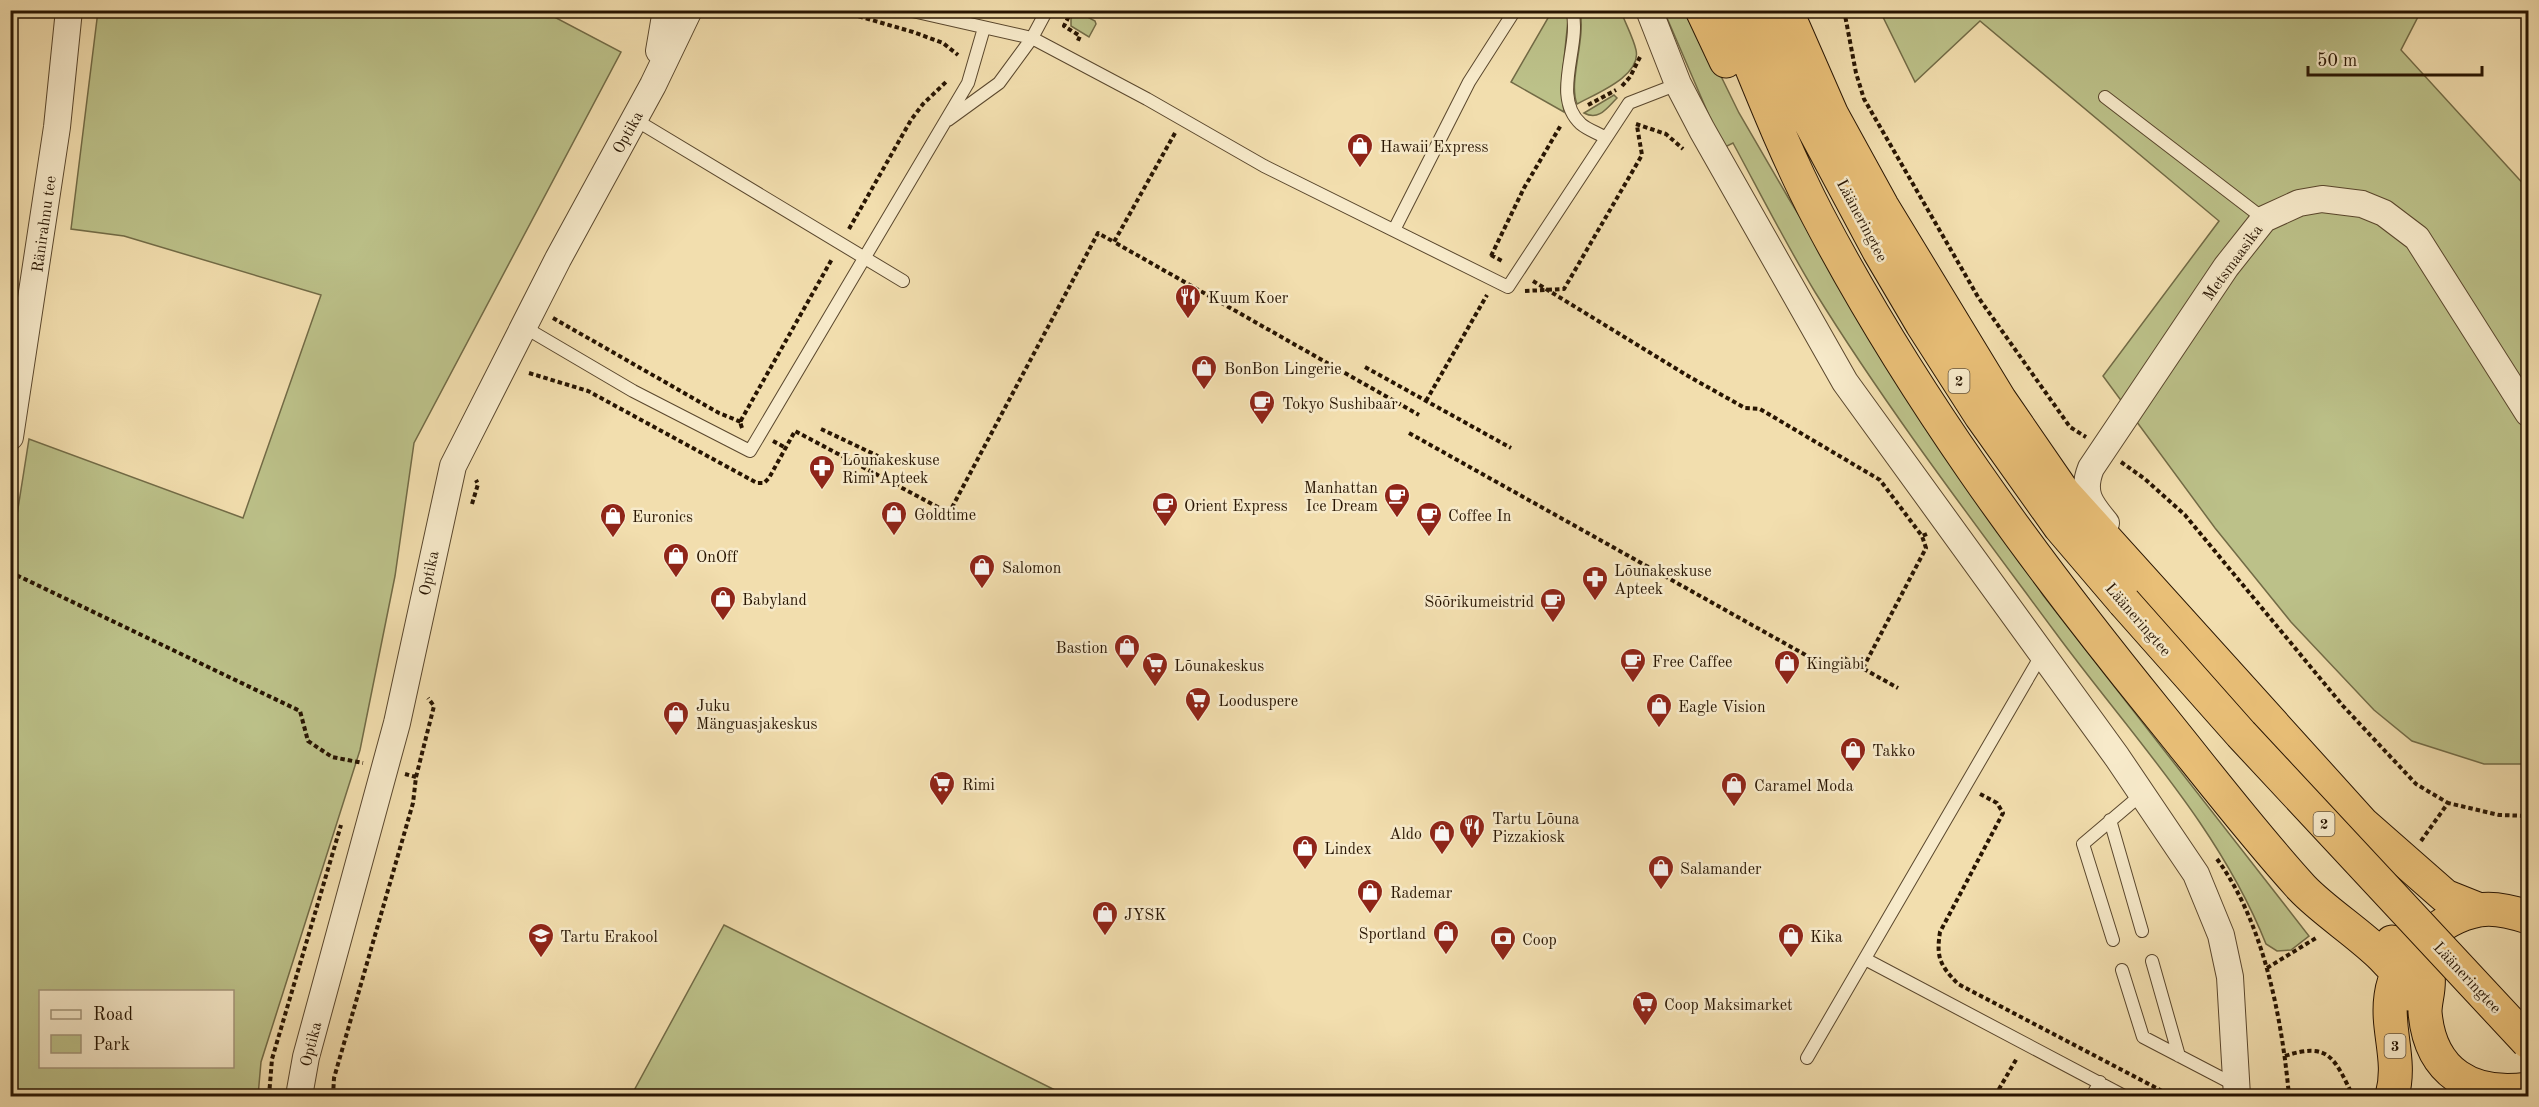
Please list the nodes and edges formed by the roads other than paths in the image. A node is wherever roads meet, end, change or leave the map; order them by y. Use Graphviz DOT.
graph roads {
  1 [pos="69,10"];
  2 [pos="666,10"];
  3 [pos="689,10"];
  4 [pos="908,10"];
  5 [pos="1047,10"];
  6 [pos="1515,10"];
  7 [pos="1572,10"];
  8 [pos="1649,10"];
  9 [pos="1702,10"];
  10 [pos="1728,10"];
  11 [pos="1750,10"];
  12 [pos="1775,10"];
  13 [pos="1786,10"];
  14 [pos="984,28"];
  15 [pos="1032,38"];
  16 [pos="1678,84"];
  17 [pos="653,85"];
  18 [pos="2105,97"];
  19 [pos="634,119"];
  20 [pos="940,126"];
  21 [pos="1606,138"];
  22 [pos="1822,141"];
  23 [pos="1816,213"];
  24 [pos="2264,219"];
  25 [pos="1394,230"];
  26 [pos="863,258"];
  27 [pos="903,281"];
  28 [pos="524,327"];
  29 [pos="2529,413"];
  30 [pos="10,437"];
  31 [pos="2138,596"];
  32 [pos="2042,654"];
  33 [pos="2142,794"];
  34 [pos="2110,820"];
  35 [pos="2480,910"];
  36 [pos="2142,931"];
  37 [pos="2527,931"];
  38 [pos="2113,940"];
  39 [pos="1865,959"];
  40 [pos="2152,961"];
  41 [pos="2122,970"];
  42 [pos="2406,977"];
  43 [pos="2529,1042"];
  44 [pos="2414,1051"];
  45 [pos="2179,1056"];
  46 [pos="1807,1058"];
  47 [pos="2100,1082"];
  48 [pos="2529,1089"];
  49 [pos="2238,1091"];
  50 [pos="2454,1093"];
  51 [pos="299,1096"];
  52 [pos="2091,1096"];
  53 [pos="2124,1096"];
  54 [pos="2392,1096"];
  55 [pos="2409,1096"];
  1 -- 30 [label="street, Ränirahnu tee"];
  2 -- 17 [label="street, Optika"];
  3 -- 17 [label="street, Optika"];
  4 -- 14 [label="lane"];
  5 -- 15 [label="lane"];
  6 -- 25 [label="lane"];
  7 -- 21 [label="lane"];
  8 -- 16 [label="street"];
  9 -- 23 [label="highway"];
  10 -- 23 [label="highway"];
  11 -- 22 [label="highway, Lääneringtee / 2"];
  12 -- 22 [label="highway, Lääneringtee / 2"];
  13 -- 31 [label="highway"];
  14 -- 15 [label="lane"];
  14 -- 20 [label="lane"];
  15 -- 20 [label="lane"];
  15 -- 25 [label="lane"];
  16 -- 21 [label="lane"];
  16 -- 32 [label="street"];
  17 -- 19 [label="street, Optika"];
  18 -- 24 [label="lane"];
  19 -- 26 [label="lane"];
  19 -- 28 [label="street, Optika"];
  20 -- 26 [label="lane"];
  21 -- 25 [label="lane"];
  22 -- 31 [label="highway, Lääneringtee / 2"];
  23 -- 42 [label="highway"];
  24 -- 29 [label="street, Metsmaasika"];
  24 -- 31 [label="street, Metsmaasika"];
  26 -- 27 [label="lane"];
  26 -- 28 [label="lane"];
  28 -- 51 [label="street, Optika"];
  31 -- 35 [label="highway"];
  31 -- 43 [label="highway, Lääneringtee / 2, bridge"];
  32 -- 33 [label="street"];
  32 -- 39 [label="lane"];
  33 -- 34 [label="lane"];
  33 -- 49 [label="street"];
  34 -- 36 [label="lane"];
  34 -- 38 [label="lane"];
  35 -- 37 [label="highway"];
  35 -- 42 [label="highway"];
  37 -- 42 [label="highway"];
  39 -- 46 [label="lane"];
  39 -- 47 [label="lane"];
  40 -- 45 [label="lane"];
  41 -- 45 [label="lane"];
  42 -- 44 [label="highway"];
  42 -- 50 [label="highway"];
  42 -- 54 [label="highway, 3"];
  44 -- 50 [label="highway"];
  44 -- 55 [label="highway, 3"];
  45 -- 49 [label="lane"];
  47 -- 52 [label="lane"];
  47 -- 53 [label="lane"];
  48 -- 50 [label="highway"];
}
